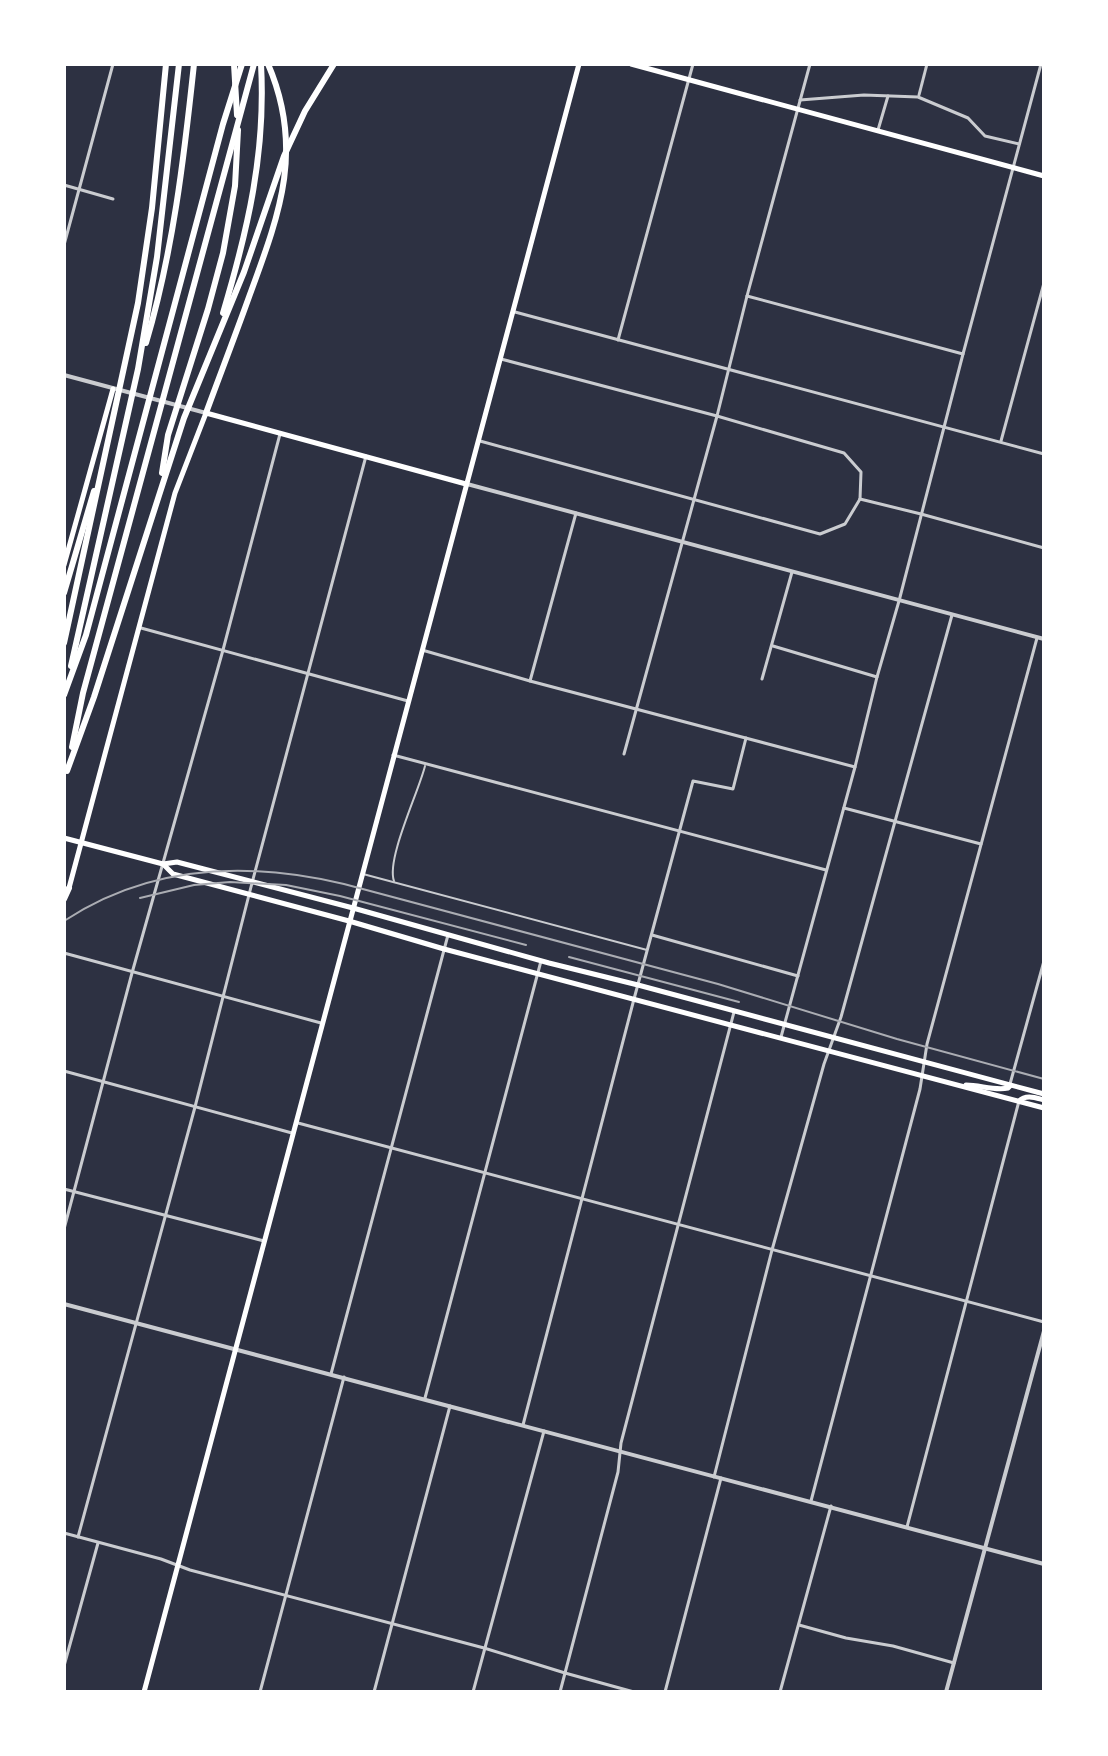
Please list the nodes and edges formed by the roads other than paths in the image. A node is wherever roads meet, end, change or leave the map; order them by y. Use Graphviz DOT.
graph roads {
  1 [pos="113,64"];
  2 [pos="166,64"];
  3 [pos="179,64"];
  4 [pos="194,64"];
  5 [pos="234,64"];
  6 [pos="242,64"];
  7 [pos="254,64"];
  8 [pos="261,64"];
  9 [pos="268,64"];
  10 [pos="334,64"];
  11 [pos="579,64"];
  12 [pos="631,64"];
  13 [pos="693,64"];
  14 [pos="810,64"];
  15 [pos="927,64"];
  16 [pos="1041,64"];
  17 [pos="689,80"];
  18 [pos="888,96"];
  19 [pos="918,97"];
  20 [pos="800,100"];
  21 [pos="798,109"];
  22 [pos="878,131"];
  23 [pos="1019,145"];
  24 [pos="1013,167"];
  25 [pos="1044,176"];
  26 [pos="64,185"];
  27 [pos="79,189"];
  28 [pos="113,199"];
  29 [pos="64,245"];
  30 [pos="1044,283"];
  31 [pos="747,296"];
  32 [pos="512,311"];
  33 [pos="217,336"];
  34 [pos="618,340"];
  35 [pos="963,354"];
  36 [pos="500,359"];
  37 [pos="138,369"];
  38 [pos="729,370"];
  39 [pos="64,375"];
  40 [pos="113,389"];
  41 [pos="206,413"];
  42 [pos="717,416"];
  43 [pos="944,426"];
  44 [pos="280,434"];
  45 [pos="478,441"];
  46 [pos="1001,442"];
  47 [pos="107,445"];
  48 [pos="1044,454"];
  49 [pos="366,456"];
  50 [pos="466,484"];
  51 [pos="158,497"];
  52 [pos="694,498"];
  53 [pos="860,499"];
  54 [pos="576,513"];
  55 [pos="921,514"];
  56 [pos="682,542"];
  57 [pos="1044,548"];
  58 [pos="64,565"];
  59 [pos="792,572"];
  60 [pos="64,593"];
  61 [pos="899,601"];
  62 [pos="952,615"];
  63 [pos="139,628"];
  64 [pos="1037,637"];
  65 [pos="1044,639"];
  66 [pos="64,643"];
  67 [pos="772,646"];
  68 [pos="421,649"];
  69 [pos="223,650"];
  70 [pos="308,673"];
  71 [pos="877,677"];
  72 [pos="762,679"];
  73 [pos="530,681"];
  74 [pos="65,692"];
  75 [pos="408,701"];
  76 [pos="638,708"];
  77 [pos="746,738"];
  78 [pos="624,754"];
  79 [pos="393,755"];
  80 [pos="426,763"];
  81 [pos="855,767"];
  82 [pos="67,771"];
  83 [pos="64,782"];
  84 [pos="844,808"];
  85 [pos="894,822"];
  86 [pos="679,830"];
  87 [pos="64,838"];
  88 [pos="81,843"];
  89 [pos="981,844"];
  90 [pos="163,864"];
  91 [pos="827,870"];
  92 [pos="362,874"];
  93 [pos="394,882"];
  94 [pos="252,883"];
  95 [pos="69,888"];
  96 [pos="250,895"];
  97 [pos="64,899"];
  98 [pos="64,906"];
  99 [pos="353,908"];
  100 [pos="349,921"];
  101 [pos="448,935"];
  102 [pos="652,935"];
  103 [pos="444,949"];
  104 [pos="648,950"];
  105 [pos="64,953"];
  106 [pos="542,961"];
  107 [pos="1044,961"];
  108 [pos="132,973"];
  109 [pos="538,973"];
  110 [pos="799,976"];
  111 [pos="638,985"];
  112 [pos="224,996"];
  113 [pos="634,999"];
  114 [pos="734,1012"];
  115 [pos="321,1023"];
  116 [pos="731,1024"];
  117 [pos="784,1025"];
  118 [pos="781,1037"];
  119 [pos="834,1038"];
  120 [pos="829,1050"];
  121 [pos="924,1062"];
  122 [pos="64,1071"];
  123 [pos="922,1075"];
  124 [pos="104,1081"];
  125 [pos="961,1085"];
  126 [pos="1010,1085"];
  127 [pos="1044,1097"];
  128 [pos="1019,1101"];
  129 [pos="195,1107"];
  130 [pos="1044,1108"];
  131 [pos="295,1122"];
  132 [pos="292,1133"];
  133 [pos="391,1148"];
  134 [pos="486,1173"];
  135 [pos="64,1189"];
  136 [pos="74,1191"];
  137 [pos="581,1199"];
  138 [pos="165,1215"];
  139 [pos="678,1224"];
  140 [pos="64,1229"];
  141 [pos="264,1241"];
  142 [pos="772,1250"];
  143 [pos="870,1276"];
  144 [pos="966,1302"];
  145 [pos="64,1304"];
  146 [pos="1044,1322"];
  147 [pos="135,1323"];
  148 [pos="1044,1331"];
  149 [pos="235,1348"];
  150 [pos="331,1374"];
  151 [pos="344,1377"];
  152 [pos="425,1398"];
  153 [pos="450,1406"];
  154 [pos="523,1425"];
  155 [pos="544,1431"];
  156 [pos="619,1450"];
  157 [pos="714,1477"];
  158 [pos="721,1478"];
  159 [pos="811,1501"];
  160 [pos="831,1506"];
  161 [pos="907,1527"];
  162 [pos="64,1533"];
  163 [pos="78,1537"];
  164 [pos="98,1543"];
  165 [pos="985,1548"];
  166 [pos="1044,1564"];
  167 [pos="177,1565"];
  168 [pos="287,1595"];
  169 [pos="391,1623"];
  170 [pos="798,1625"];
  171 [pos="484,1648"];
  172 [pos="954,1663"];
  173 [pos="64,1666"];
  174 [pos="565,1673"];
  175 [pos="144,1692"];
  176 [pos="260,1692"];
  177 [pos="374,1692"];
  178 [pos="473,1692"];
  179 [pos="560,1692"];
  180 [pos="634,1692"];
  181 [pos="665,1692"];
  182 [pos="780,1692"];
  183 [pos="946,1692"];
  1 -- 27 [label="street"];
  2 -- 47 [label="highway"];
  3 -- 37 [label="highway"];
  4 -- 37 [label="highway"];
  5 -- 51 [label="highway"];
  6 -- 74 [label="highway"];
  7 -- 82 [label="highway"];
  8 -- 33 [label="highway"];
  9 -- 41 [label="highway"];
  10 -- 33 [label="highway"];
  11 -- 32 [label="main road"];
  12 -- 17 [label="main road"];
  13 -- 17 [label="street"];
  14 -- 20 [label="street"];
  15 -- 19 [label="street"];
  16 -- 23 [label="street"];
  17 -- 21 [label="main road"];
  17 -- 34 [label="street"];
  18 -- 19 [label="street"];
  18 -- 20 [label="street"];
  18 -- 22 [label="street"];
  19 -- 23 [label="street"];
  20 -- 21 [label="street"];
  21 -- 22 [label="main road"];
  21 -- 31 [label="street"];
  22 -- 24 [label="main road"];
  23 -- 24 [label="street"];
  24 -- 25 [label="main road"];
  24 -- 35 [label="street"];
  26 -- 27 [label="street"];
  27 -- 28 [label="street"];
  27 -- 29 [label="street"];
  30 -- 46 [label="street"];
  31 -- 35 [label="street"];
  31 -- 38 [label="street"];
  32 -- 34 [label="street"];
  32 -- 36 [label="main road"];
  33 -- 51 [label="highway"];
  34 -- 38 [label="street"];
  35 -- 43 [label="street"];
  36 -- 42 [label="street"];
  36 -- 45 [label="main road"];
  37 -- 74 [label="highway"];
  38 -- 42 [label="street"];
  38 -- 43 [label="street"];
  39 -- 40 [label="street"];
  40 -- 41 [label="street"];
  40 -- 58 [label="main road"];
  41 -- 44 [label="main road"];
  41 -- 63 [label="main road"];
  42 -- 52 [label="street"];
  42 -- 53 [label="street"];
  43 -- 46 [label="street"];
  43 -- 55 [label="street"];
  44 -- 49 [label="main road"];
  44 -- 69 [label="street"];
  45 -- 50 [label="main road"];
  45 -- 52 [label="street"];
  46 -- 48 [label="street"];
  47 -- 60 [label="highway"];
  47 -- 66 [label="highway"];
  49 -- 50 [label="main road"];
  49 -- 70 [label="street"];
  50 -- 54 [label="street"];
  50 -- 68 [label="main road"];
  51 -- 82 [label="highway"];
  52 -- 53 [label="street"];
  52 -- 56 [label="street"];
  53 -- 55 [label="street"];
  54 -- 56 [label="street"];
  54 -- 73 [label="street"];
  55 -- 57 [label="street"];
  55 -- 61 [label="street"];
  56 -- 59 [label="street"];
  56 -- 76 [label="street"];
  59 -- 61 [label="street"];
  59 -- 67 [label="street"];
  61 -- 62 [label="street"];
  61 -- 71 [label="street"];
  62 -- 64 [label="street"];
  62 -- 85 [label="street"];
  63 -- 69 [label="street"];
  63 -- 88 [label="main road"];
  64 -- 65 [label="street"];
  64 -- 89 [label="street"];
  67 -- 71 [label="street"];
  67 -- 72 [label="street"];
  68 -- 73 [label="street"];
  68 -- 75 [label="main road"];
  69 -- 70 [label="street"];
  69 -- 90 [label="street"];
  70 -- 75 [label="street"];
  70 -- 94 [label="street"];
  71 -- 81 [label="street"];
  73 -- 76 [label="street"];
  75 -- 79 [label="main road"];
  76 -- 77 [label="street"];
  76 -- 78 [label="street"];
  77 -- 81 [label="street"];
  77 -- 86 [label="street"];
  79 -- 80 [label="street"];
  79 -- 92 [label="main road"];
  80 -- 86 [label="street"];
  80 -- 93 [label="lane"];
  81 -- 84 [label="street"];
  82 -- 83 [label="highway"];
  84 -- 85 [label="street"];
  84 -- 91 [label="street"];
  85 -- 89 [label="street"];
  85 -- 119 [label="street"];
  86 -- 91 [label="street"];
  86 -- 102 [label="street"];
  87 -- 88 [label="main road"];
  88 -- 90 [label="main road"];
  88 -- 95 [label="main road"];
  89 -- 121 [label="street"];
  90 -- 94 [label="main road"];
  90 -- 96 [label="main road"];
  90 -- 108 [label="street"];
  91 -- 110 [label="street"];
  92 -- 93 [label="lane"];
  92 -- 99 [label="main road"];
  93 -- 104 [label="lane"];
  94 -- 96 [label="street"];
  94 -- 99 [label="main road"];
  95 -- 97 [label="highway"];
  95 -- 98 [label="main road"];
  96 -- 100 [label="main road"];
  96 -- 112 [label="street"];
  99 -- 100 [label="main road"];
  99 -- 101 [label="main road"];
  100 -- 103 [label="main road"];
  100 -- 115 [label="main road"];
  101 -- 103 [label="street"];
  101 -- 106 [label="main road"];
  102 -- 104 [label="street"];
  102 -- 110 [label="street"];
  103 -- 109 [label="main road"];
  103 -- 133 [label="street"];
  104 -- 111 [label="street"];
  105 -- 108 [label="street"];
  106 -- 109 [label="street"];
  106 -- 111 [label="main road"];
  107 -- 126 [label="street"];
  108 -- 112 [label="street"];
  108 -- 124 [label="street"];
  109 -- 113 [label="main road"];
  109 -- 134 [label="street"];
  110 -- 117 [label="street"];
  111 -- 113 [label="street"];
  111 -- 114 [label="main road"];
  112 -- 115 [label="street"];
  112 -- 129 [label="street"];
  113 -- 116 [label="main road"];
  113 -- 137 [label="street"];
  114 -- 116 [label="street"];
  114 -- 117 [label="main road"];
  115 -- 131 [label="main road"];
  116 -- 118 [label="main road"];
  116 -- 139 [label="street"];
  117 -- 118 [label="street"];
  117 -- 119 [label="main road"];
  118 -- 120 [label="main road"];
  119 -- 120 [label="street"];
  119 -- 121 [label="main road"];
  120 -- 123 [label="main road"];
  120 -- 142 [label="street"];
  121 -- 123 [label="street"];
  121 -- 126 [label="main road"];
  122 -- 124 [label="street"];
  123 -- 125 [label="main road"];
  123 -- 143 [label="street"];
  124 -- 129 [label="street"];
  124 -- 136 [label="street"];
  125 -- 126 [label="main road"];
  125 -- 128 [label="main road"];
  126 -- 127 [label="main road"];
  127 -- 128 [label="main road"];
  128 -- 130 [label="main road"];
  128 -- 144 [label="street"];
  129 -- 132 [label="street"];
  129 -- 138 [label="street"];
  131 -- 132 [label="main road"];
  131 -- 133 [label="street"];
  132 -- 141 [label="main road"];
  133 -- 134 [label="street"];
  133 -- 150 [label="street"];
  134 -- 137 [label="street"];
  134 -- 152 [label="street"];
  135 -- 136 [label="street"];
  136 -- 138 [label="street"];
  136 -- 140 [label="street"];
  137 -- 139 [label="street"];
  137 -- 154 [label="street"];
  138 -- 141 [label="street"];
  138 -- 147 [label="street"];
  139 -- 142 [label="street"];
  139 -- 156 [label="street"];
  141 -- 149 [label="main road"];
  142 -- 143 [label="street"];
  142 -- 157 [label="street"];
  143 -- 144 [label="street"];
  143 -- 159 [label="street"];
  144 -- 146 [label="street"];
  144 -- 161 [label="street"];
  145 -- 147 [label="street"];
  147 -- 149 [label="street"];
  147 -- 163 [label="street"];
  148 -- 165 [label="street"];
  149 -- 150 [label="street"];
  149 -- 167 [label="main road"];
  150 -- 151 [label="street"];
  151 -- 152 [label="street"];
  151 -- 168 [label="street"];
  152 -- 153 [label="street"];
  153 -- 154 [label="street"];
  153 -- 169 [label="street"];
  154 -- 155 [label="street"];
  155 -- 156 [label="street"];
  155 -- 171 [label="street"];
  156 -- 157 [label="street"];
  156 -- 174 [label="street"];
  157 -- 158 [label="street"];
  158 -- 159 [label="street"];
  158 -- 181 [label="street"];
  159 -- 160 [label="street"];
  160 -- 161 [label="street"];
  160 -- 170 [label="street"];
  161 -- 165 [label="street"];
  162 -- 163 [label="street"];
  163 -- 164 [label="street"];
  164 -- 167 [label="street"];
  164 -- 173 [label="street"];
  165 -- 166 [label="street"];
  165 -- 172 [label="street"];
  167 -- 168 [label="street"];
  167 -- 175 [label="main road"];
  168 -- 169 [label="street"];
  168 -- 176 [label="street"];
  169 -- 171 [label="street"];
  169 -- 177 [label="street"];
  170 -- 172 [label="street"];
  170 -- 182 [label="street"];
  171 -- 174 [label="street"];
  171 -- 178 [label="street"];
  172 -- 183 [label="street"];
  174 -- 179 [label="street"];
  174 -- 180 [label="street"];
}
